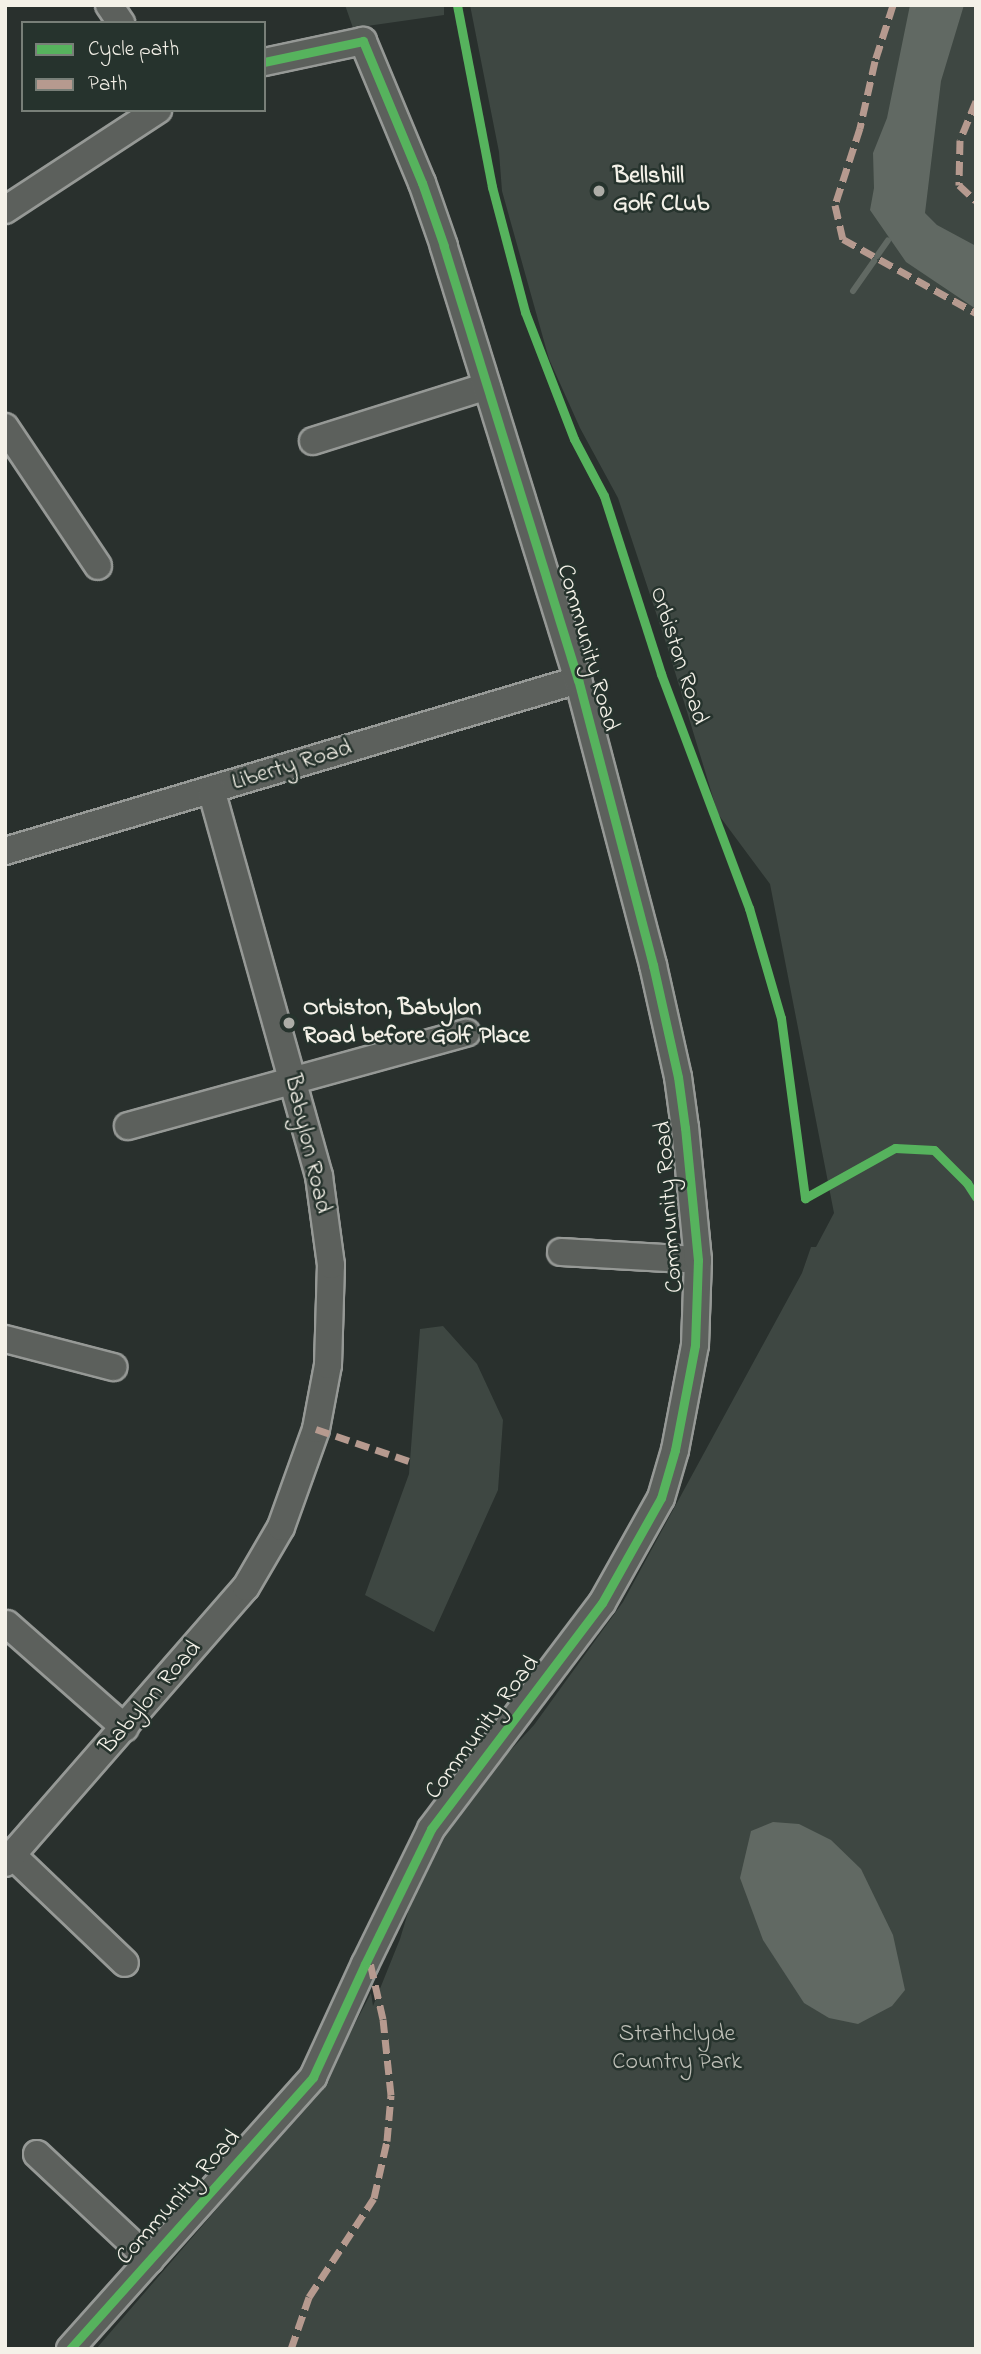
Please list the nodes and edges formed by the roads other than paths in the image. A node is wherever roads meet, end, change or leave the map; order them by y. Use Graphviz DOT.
graph roads {
  1 [pos="109,5"];
  2 [pos="120,21"];
  3 [pos="266,62"];
  4 [pos="155,112"];
  5 [pos="5,210"];
  6 [pos="486,386"];
  7 [pos="5,427"];
  8 [pos="313,441"];
  9 [pos="97,566"];
  10 [pos="578,680"];
  11 [pos="211,790"];
  12 [pos="5,852"];
  13 [pos="466,1033"];
  14 [pos="293,1082"];
  15 [pos="128,1126"];
  16 [pos="561,1252"];
  17 [pos="698,1260"];
  18 [pos="5,1339"];
  19 [pos="113,1367"];
  20 [pos="7,1624"];
  21 [pos="125,1728"];
  22 [pos="9,1859"];
  23 [pos="125,1962"];
  24 [pos="37,2154"];
  25 [pos="150,2260"];
  26 [pos="70,2349"];
  1 -- 2 [label="street"];
  3 -- 6 [label="street, Community Road"];
  4 -- 5 [label="street"];
  6 -- 8 [label="street"];
  6 -- 10 [label="street, Community Road"];
  7 -- 9 [label="street"];
  10 -- 11 [label="street, Liberty Road"];
  10 -- 17 [label="street, Community Road"];
  11 -- 12 [label="street, Liberty Road"];
  11 -- 14 [label="street, Babylon Road"];
  13 -- 14 [label="street"];
  14 -- 15 [label="street"];
  14 -- 21 [label="street, Babylon Road"];
  16 -- 17 [label="street"];
  17 -- 25 [label="street, Community Road"];
  18 -- 19 [label="street"];
  20 -- 21 [label="street"];
  21 -- 22 [label="street, Babylon Road"];
  22 -- 23 [label="street"];
  24 -- 25 [label="street"];
  25 -- 26 [label="street, Community Road"];
}
